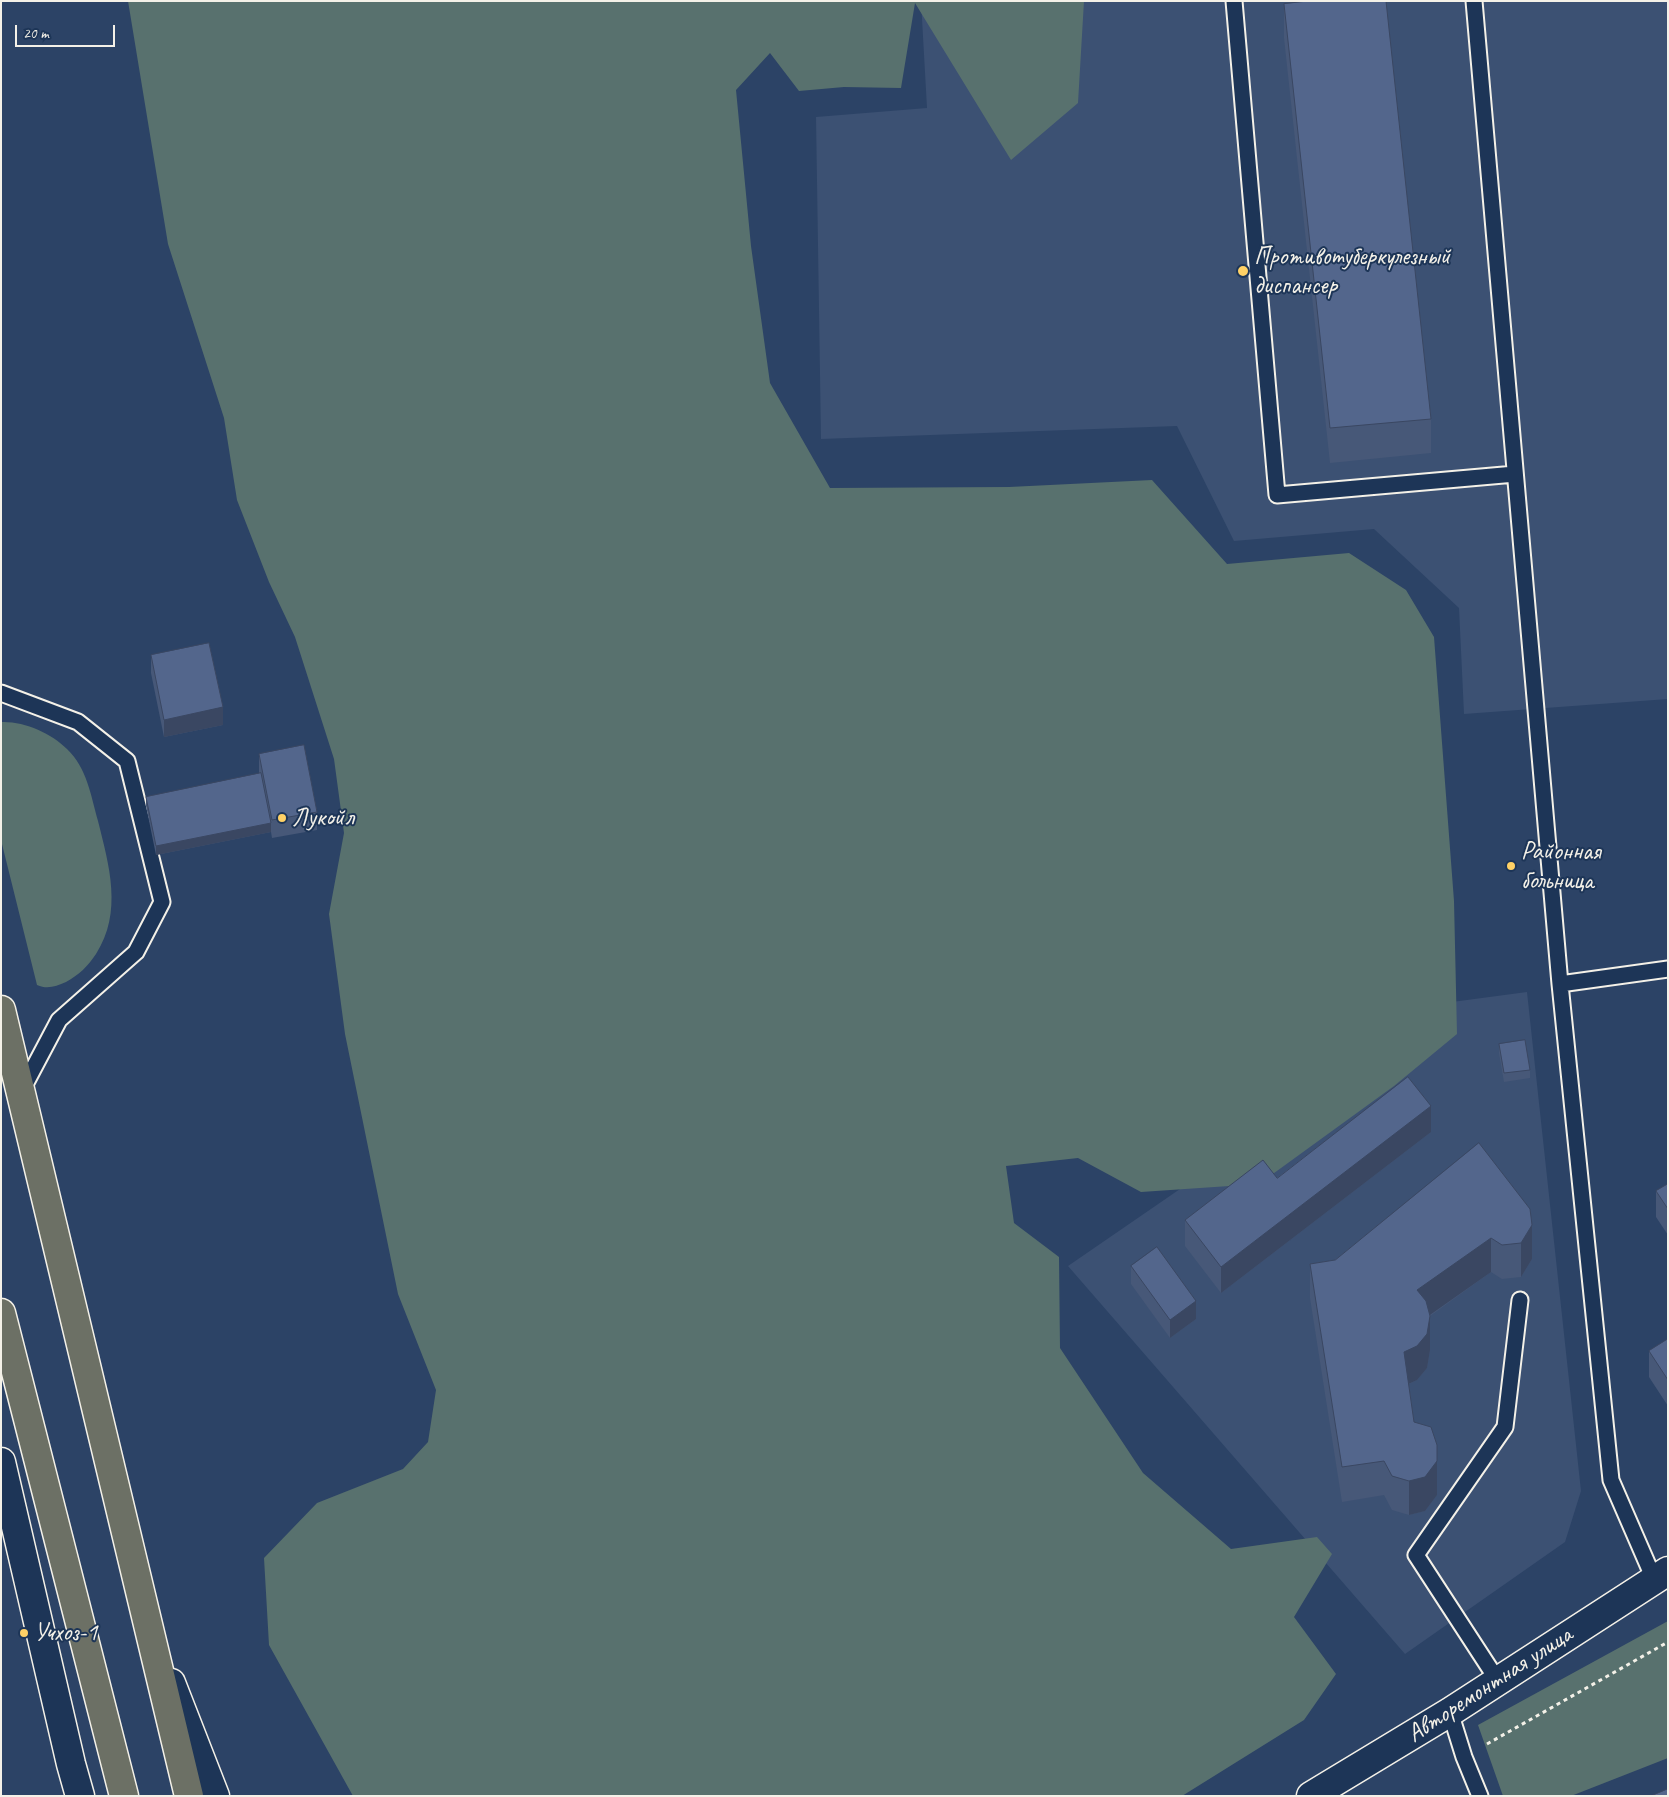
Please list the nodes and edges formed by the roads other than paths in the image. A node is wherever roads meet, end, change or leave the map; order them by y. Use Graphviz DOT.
graph roads {
  1 [pos="1234,1"];
  2 [pos="1474,1"];
  3 [pos="1515,474"];
  4 [pos="1,693"];
  5 [pos="1668,970"];
  6 [pos="1560,984"];
  7 [pos="1,1010"];
  8 [pos="21,1091"];
  9 [pos="1520,1300"];
  10 [pos="1,1313"];
  11 [pos="1,1462"];
  12 [pos="1661,1575"];
  13 [pos="151,1636"];
  14 [pos="1498,1681"];
  15 [pos="1450,1712"];
  16 [pos="1316,1794"];
  17 [pos="80,1796"];
  18 [pos="124,1796"];
  19 [pos="189,1796"];
  20 [pos="215,1796"];
  21 [pos="1480,1796"];
  1 -- 3 [label="lane"];
  2 -- 3 [label="lane"];
  3 -- 6 [label="lane"];
  4 -- 8 [label="lane"];
  5 -- 6 [label="lane"];
  6 -- 12 [label="lane"];
  7 -- 8 [label="highway"];
  8 -- 13 [label="highway"];
  9 -- 14 [label="lane"];
  10 -- 18 [label="highway"];
  11 -- 17 [label="street"];
  12 -- 14 [label="street, Авторемонтная улица"];
  13 -- 19 [label="highway"];
  13 -- 20 [label="street"];
  14 -- 15 [label="street, Авторемонтная улица"];
  15 -- 16 [label="street, Авторемонтная улица"];
  15 -- 21 [label="lane"];
}
